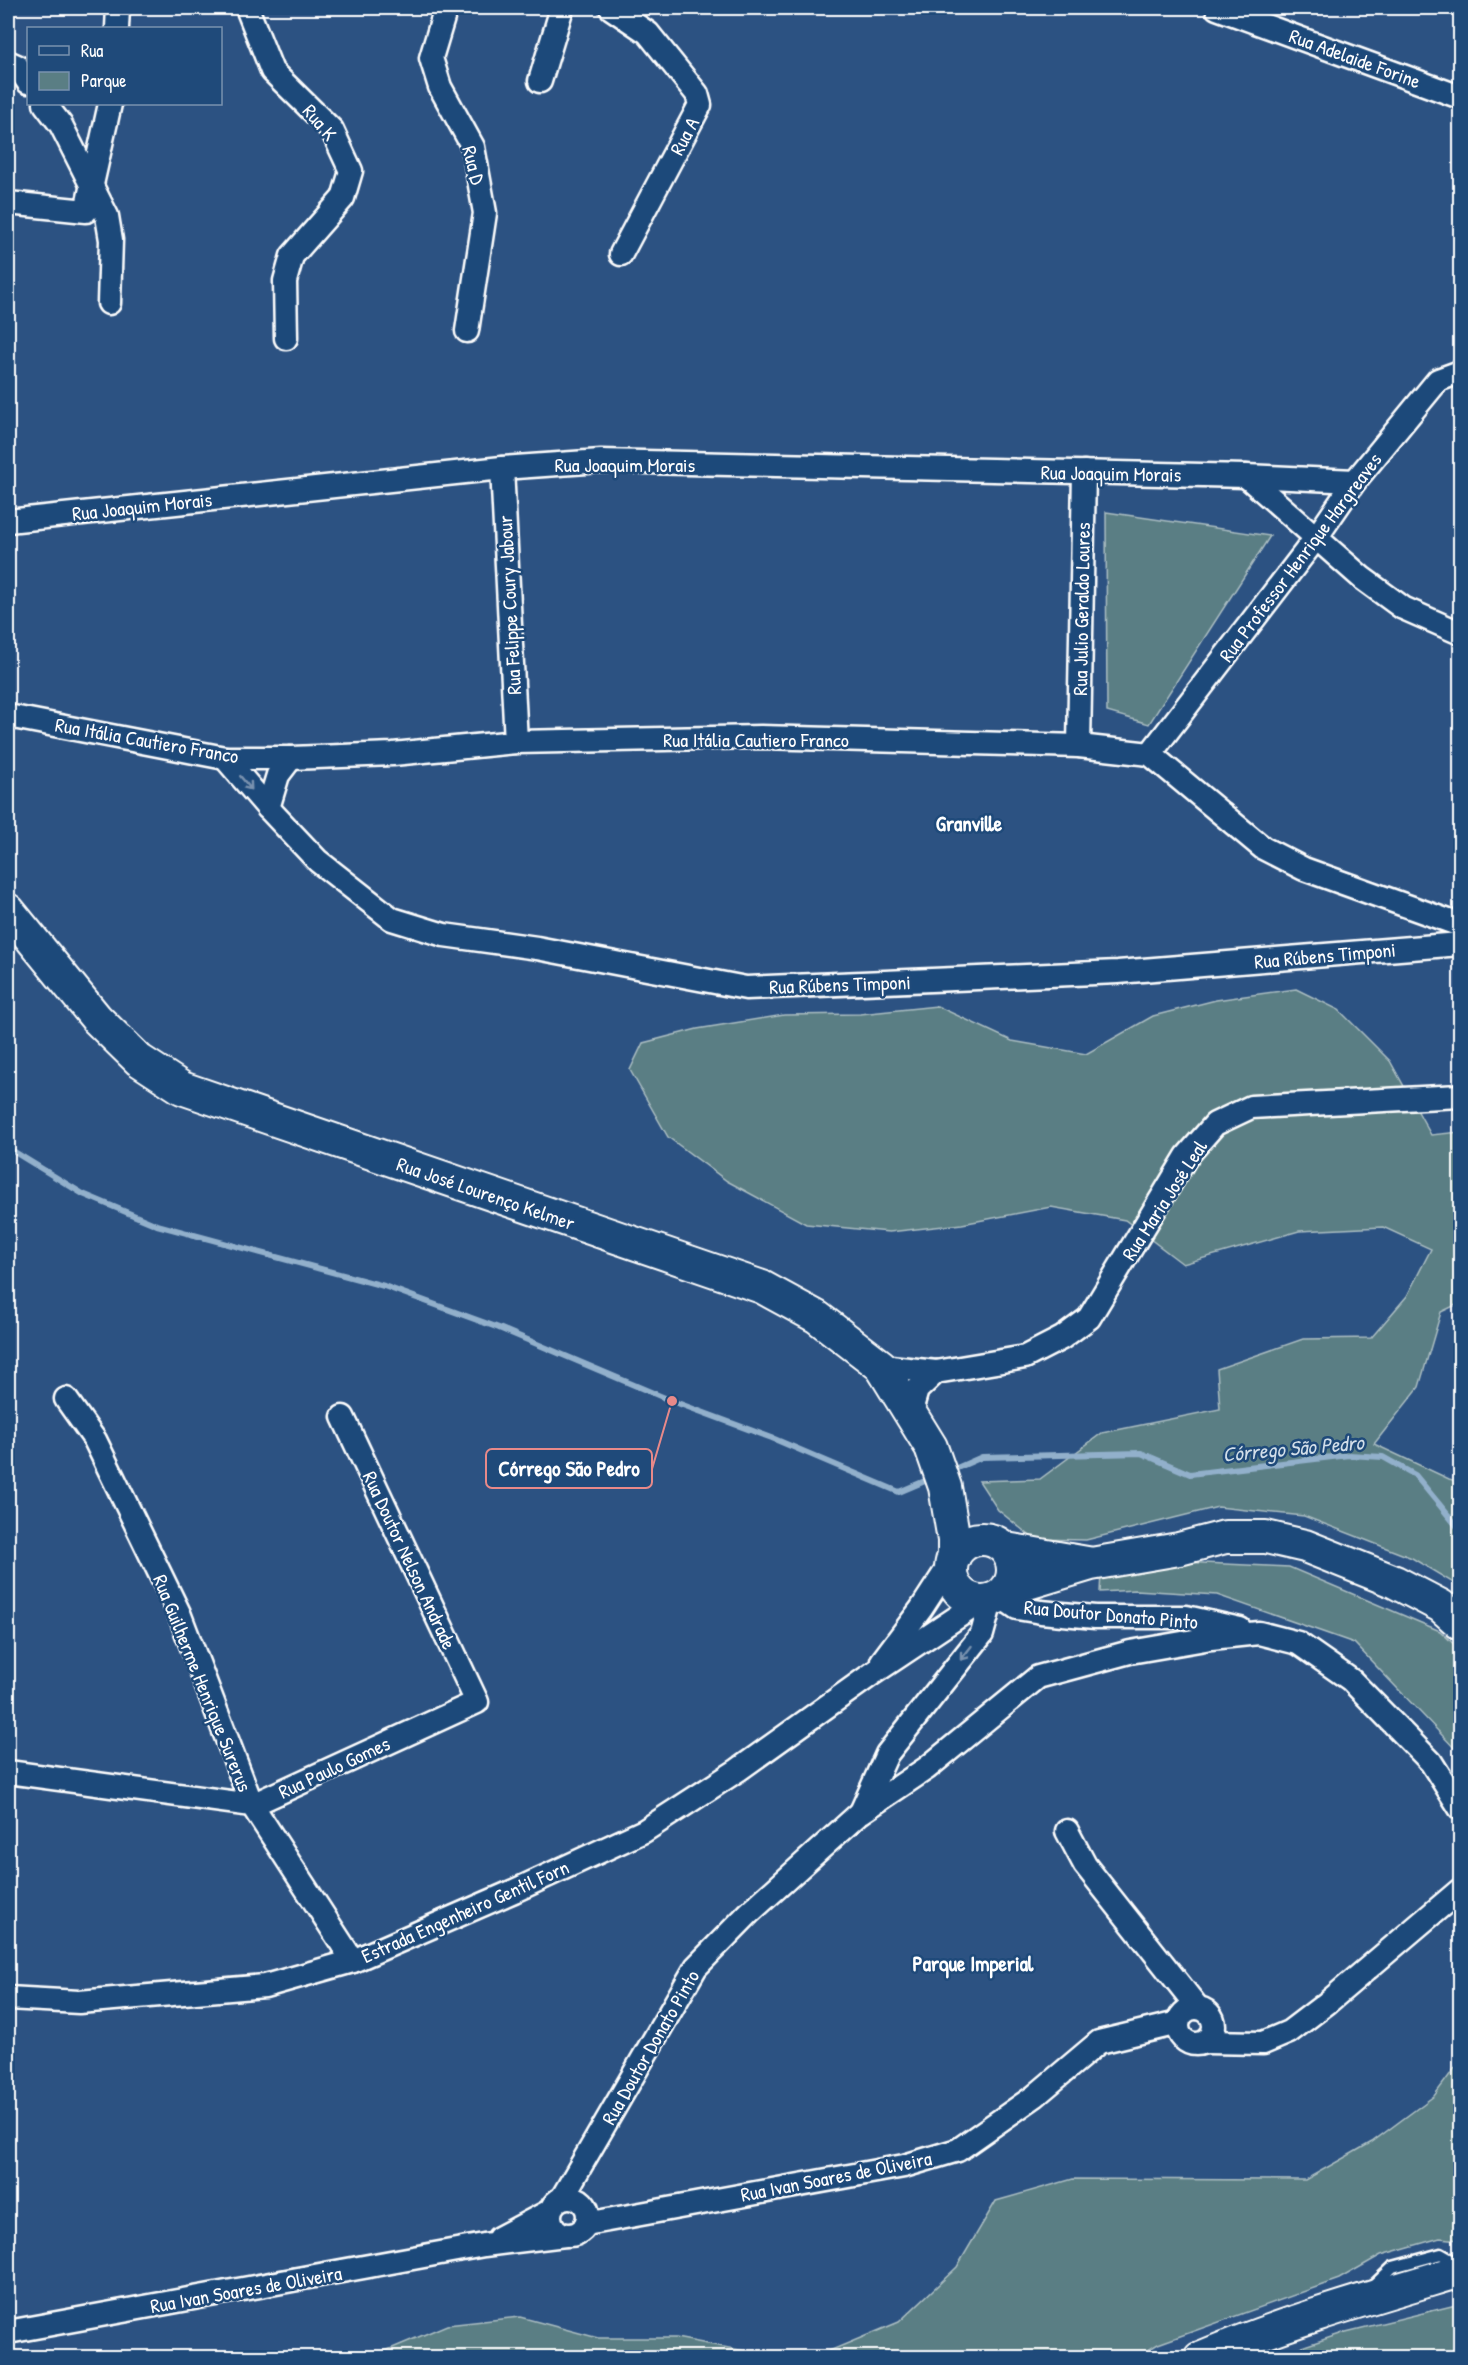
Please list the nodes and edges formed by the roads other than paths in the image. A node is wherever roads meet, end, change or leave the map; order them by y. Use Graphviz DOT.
graph roads {
  1 [pos="118,8"];
  2 [pos="247,8"];
  3 [pos="446,8"];
  4 [pos="562,8"];
  5 [pos="611,8"];
  6 [pos="1217,8"];
  7 [pos="117,27"];
  8 [pos="8,62"];
  9 [pos="27,81"];
  10 [pos="540,81"];
  11 [pos="1461,97"];
  12 [pos="46,105"];
  13 [pos="110,105"];
  14 [pos="92,187"];
  15 [pos="8,203"];
  16 [pos="621,254"];
  17 [pos="109,303"];
  18 [pos="467,331"];
  19 [pos="286,338"];
  20 [pos="1461,372"];
  21 [pos="502,468"];
  22 [pos="1084,472"];
  23 [pos="1246,476"];
  24 [pos="1355,481"];
  25 [pos="8,521"];
  26 [pos="1316,538"];
  27 [pos="1461,633"];
  28 [pos="8,716"];
  29 [pos="516,742"];
  30 [pos="1079,746"];
  31 [pos="1150,754"];
  32 [pos="225,758"];
  33 [pos="291,759"];
  34 [pos="268,808"];
  35 [pos="8,910"];
  36 [pos="1461,925"];
  37 [pos="1461,944"];
  38 [pos="1461,1096"];
  39 [pos="881,1366"];
  40 [pos="936,1372"];
  41 [pos="66,1399"];
  42 [pos="910,1414"];
  43 [pos="343,1417"];
  44 [pos="945,1486"];
  45 [pos="997,1544"];
  46 [pos="953,1560"];
  47 [pos="1091,1564"];
  48 [pos="995,1597"];
  49 [pos="1461,1623"];
  50 [pos="1259,1633"];
  51 [pos="872,1674"];
  52 [pos="477,1702"];
  53 [pos="8,1772"];
  54 [pos="252,1805"];
  55 [pos="1461,1808"];
  56 [pos="860,1813"];
  57 [pos="1066,1831"];
  58 [pos="1461,1890"];
  59 [pos="353,1961"];
  60 [pos="8,1998"];
  61 [pos="1202,2029"];
  62 [pos="1122,2037"];
  63 [pos="556,2205"];
  64 [pos="586,2224"];
  65 [pos="565,2235"];
  66 [pos="484,2245"];
  67 [pos="1461,2265"];
  68 [pos="1461,2271"];
  69 [pos="1354,2303"];
  70 [pos="8,2332"];
  71 [pos="1200,2358"];
  1 -- 7 [label="street"];
  2 -- 19 [label="street, Rua K"];
  3 -- 18 [label="street, Rua D"];
  4 -- 10 [label="street"];
  5 -- 16 [label="street, Rua A"];
  6 -- 11 [label="street, Rua Adelaide Forine"];
  8 -- 9 [label="street"];
  12 -- 14 [label="street"];
  13 -- 14 [label="street"];
  14 -- 15 [label="street"];
  14 -- 17 [label="street"];
  20 -- 24 [label="street, Rua Professor Henrique Hargreaves"];
  21 -- 22 [label="street, Rua Joaquim Morais"];
  21 -- 25 [label="street, Rua Joaquim Morais"];
  21 -- 29 [label="street, Rua Felippe Coury Jabour"];
  22 -- 23 [label="street, Rua Joaquim Morais"];
  22 -- 30 [label="street, Rua Julio Geraldo Loures"];
  23 -- 24 [label="street, Rua Joaquim Morais"];
  23 -- 26 [label="street"];
  24 -- 26 [label="street, Rua Professor Henrique Hargreaves"];
  26 -- 27 [label="street"];
  26 -- 31 [label="street, Rua Professor Henrique Hargreaves"];
  28 -- 32 [label="street, Rua Itália Cautiero Franco"];
  29 -- 30 [label="street, Rua Itália Cautiero Franco"];
  29 -- 33 [label="street, Rua Itália Cautiero Franco"];
  30 -- 31 [label="street, Rua Itália Cautiero Franco"];
  31 -- 36 [label="street"];
  32 -- 33 [label="street, Rua Itália Cautiero Franco"];
  32 -- 34 [label="street, Rua Rúbens Timponi, one-way"];
  33 -- 34 [label="street"];
  34 -- 37 [label="street, Rua Rúbens Timponi"];
  35 -- 39 [label="main road, Rua José Lourenço Kelmer"];
  38 -- 40 [label="street, Rua Maria José Leal"];
  39 -- 40 [label="street, Rua Maria José Leal"];
  39 -- 42 [label="main road, Rua José Lourenço Kelmer"];
  40 -- 42 [label="street"];
  41 -- 54 [label="street, Rua Guilherme Henrique Surerus"];
  42 -- 44 [label="main road, Rua José Lourenço Kelmer"];
  43 -- 52 [label="street, Rua Doutor Nelson Andrade"];
  44 -- 45 [label="main road, Rua José Lourenço Kelmer"];
  44 -- 46 [label="main road, Rua José Lourenço Kelmer"];
  45 -- 46 [label="main road"];
  45 -- 47 [label="main road, Estrada Engenheiro Gentil Forn"];
  45 -- 48 [label="main road"];
  46 -- 48 [label="main road"];
  46 -- 51 [label="street, Estrada Engenheiro Gentil Forn"];
  47 -- 48 [label="main road, Estrada Engenheiro Gentil Forn"];
  47 -- 49 [label="main road, Estrada Engenheiro Gentil Forn"];
  48 -- 50 [label="street, Rua Doutor Donato Pinto"];
  48 -- 51 [label="street, Estrada Engenheiro Gentil Forn"];
  48 -- 56 [label="street, Rua Doutor Donato Pinto, one-way"];
  50 -- 55 [label="street, Rua Doutor Donato Pinto"];
  50 -- 56 [label="street, Rua Doutor Donato Pinto"];
  51 -- 59 [label="street, Estrada Engenheiro Gentil Forn"];
  52 -- 54 [label="street, Rua Paulo Gomes"];
  53 -- 54 [label="street"];
  54 -- 59 [label="street, Rua Guilherme Henrique Surerus"];
  56 -- 63 [label="street, Rua Doutor Donato Pinto"];
  57 -- 61 [label="street"];
  58 -- 61 [label="street"];
  59 -- 60 [label="street, Estrada Engenheiro Gentil Forn"];
  61 -- 62 [label="street, Rua Ivan Soares de Oliveira"];
  61 -- 62 [label="street, Rua Ivan Soares de Oliveira"];
  62 -- 64 [label="street, Rua Ivan Soares de Oliveira"];
  63 -- 64 [label="street"];
  63 -- 65 [label="street"];
  63 -- 66 [label="street, Rua Ivan Soares de Oliveira"];
  64 -- 65 [label="street"];
  65 -- 66 [label="street, Rua Ivan Soares de Oliveira"];
  66 -- 70 [label="street, Rua Ivan Soares de Oliveira"];
  67 -- 69 [label="lane"];
  68 -- 69 [label="main road"];
  69 -- 71 [label="main road"];
}
